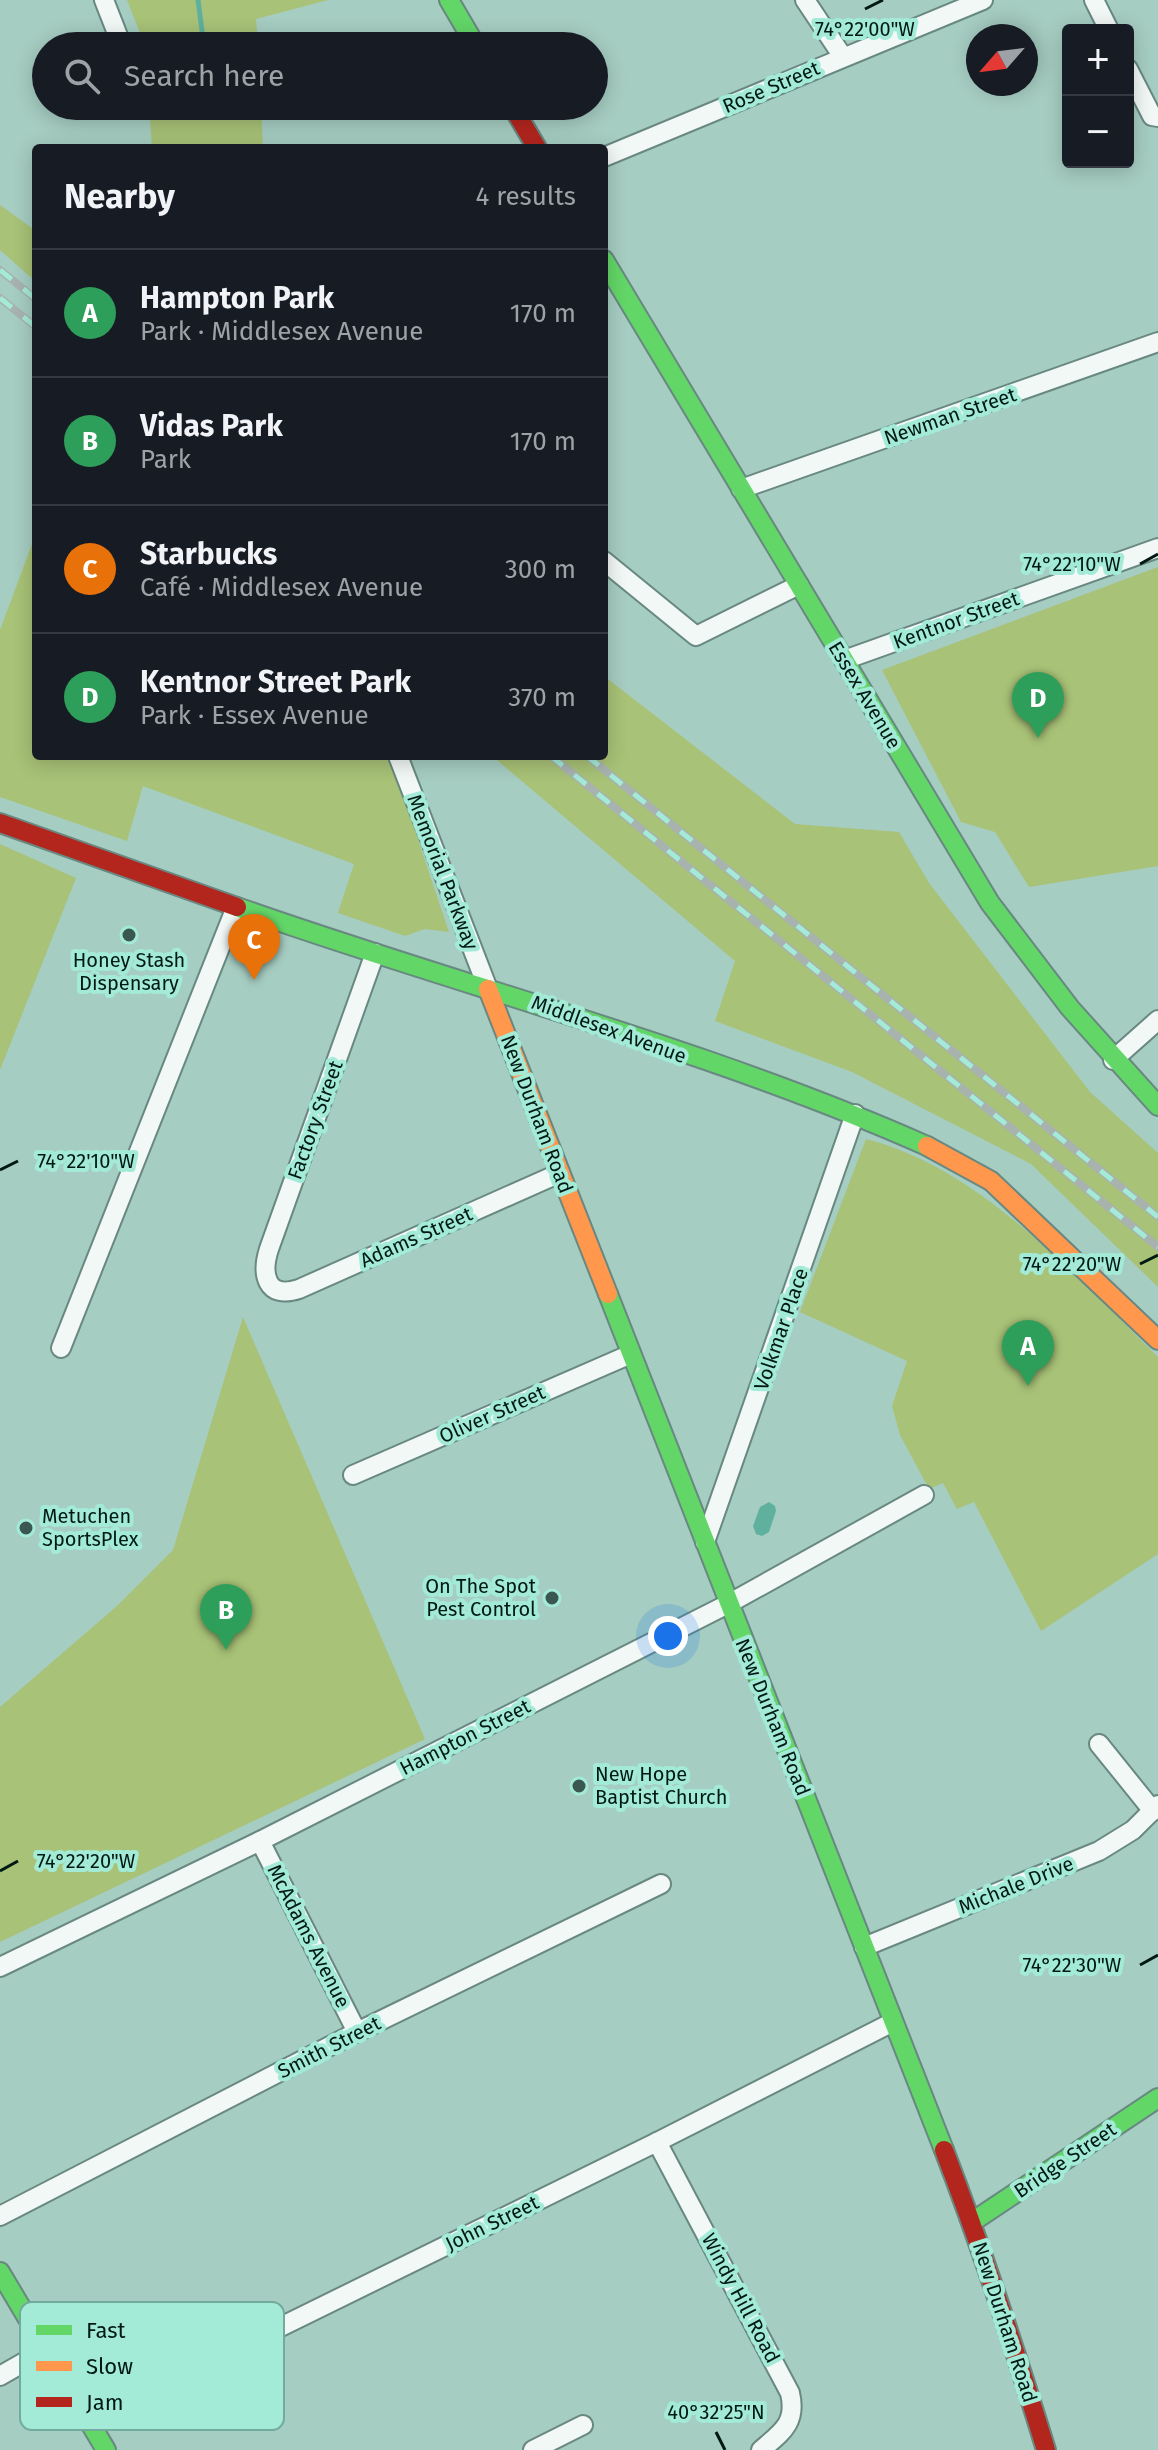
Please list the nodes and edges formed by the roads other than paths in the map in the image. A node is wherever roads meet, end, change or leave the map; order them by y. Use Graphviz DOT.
graph roads {
  1 [pos="104,0"];
  2 [pos="449,0"];
  3 [pos="805,0"];
  4 [pos="983,0"];
  5 [pos="1094,0"];
  6 [pos="1106,24"];
  7 [pos="117,32"];
  8 [pos="468,32"];
  9 [pos="843,57"];
  10 [pos="1134,81"];
  11 [pos="1158,117"];
  12 [pos="520,120"];
  13 [pos="535,144"];
  14 [pos="608,155"];
  15 [pos="608,267"];
  16 [pos="1158,342"];
  17 [pos="741,489"];
  18 [pos="1158,548"];
  19 [pos="608,564"];
  20 [pos="799,585"];
  21 [pos="844,660"];
  22 [pos="400,760"];
  23 [pos="0,823"];
  24 [pos="236,907"];
  25 [pos="375,953"];
  26 [pos="488,989"];
  27 [pos="1158,1020"];
  28 [pos="1113,1060"];
  29 [pos="1158,1106"];
  30 [pos="855,1114"];
  31 [pos="560,1173"];
  32 [pos="271,1286"];
  33 [pos="1158,1340"];
  34 [pos="61,1348"];
  35 [pos="631,1354"];
  36 [pos="353,1475"];
  37 [pos="924,1495"];
  38 [pos="705,1542"];
  39 [pos="728,1604"];
  40 [pos="1099,1744"];
  41 [pos="1155,1808"];
  42 [pos="260,1841"];
  43 [pos="661,1884"];
  44 [pos="864,1947"];
  45 [pos="0,1967"];
  46 [pos="893,2022"];
  47 [pos="357,2032"];
  48 [pos="1158,2098"];
  49 [pos="657,2142"];
  50 [pos="0,2216"];
  51 [pos="972,2222"];
  52 [pos="0,2272"];
  53 [pos="20,2305"];
  54 [pos="284,2325"];
  55 [pos="20,2365"];
  56 [pos="0,2376"];
  57 [pos="583,2425"];
  58 [pos="94,2430"];
  59 [pos="106,2450"];
  60 [pos="533,2450"];
  61 [pos="761,2450"];
  62 [pos="1046,2450"];
  1 -- 7 [label="street"];
  2 -- 8 [label="street"];
  3 -- 9 [label="street"];
  4 -- 9 [label="street, Rose Street"];
  5 -- 6 [label="street"];
  9 -- 14 [label="street, Rose Street"];
  10 -- 11 [label="street"];
  12 -- 13 [label="street"];
  15 -- 17 [label="street, Essex Avenue"];
  16 -- 17 [label="street, Newman Street"];
  17 -- 20 [label="street, Essex Avenue"];
  18 -- 21 [label="street, Kentnor Street"];
  19 -- 20 [label="street"];
  20 -- 21 [label="street, Essex Avenue"];
  21 -- 28 [label="street, Essex Avenue"];
  22 -- 26 [label="street, Memorial Parkway"];
  23 -- 24 [label="street, Middlesex Avenue"];
  24 -- 25 [label="street, Middlesex Avenue"];
  24 -- 34 [label="street"];
  25 -- 26 [label="street, Middlesex Avenue"];
  25 -- 32 [label="street, Factory Street"];
  26 -- 30 [label="street, Middlesex Avenue"];
  26 -- 31 [label="street, New Durham Road"];
  27 -- 28 [label="street"];
  28 -- 29 [label="street, Essex Avenue"];
  30 -- 33 [label="street, Middlesex Avenue"];
  30 -- 38 [label="street, Volkmar Place"];
  31 -- 32 [label="street, Adams Street"];
  31 -- 35 [label="street, New Durham Road"];
  35 -- 36 [label="street, Oliver Street"];
  35 -- 38 [label="street, New Durham Road"];
  37 -- 39 [label="street, Hampton Street"];
  38 -- 39 [label="street, New Durham Road"];
  39 -- 42 [label="street, Hampton Street"];
  39 -- 44 [label="street, New Durham Road"];
  40 -- 41 [label="street"];
  41 -- 44 [label="street, Michale Drive"];
  42 -- 45 [label="street, Hampton Street"];
  42 -- 47 [label="street, McAdams Avenue"];
  43 -- 47 [label="street, Smith Street"];
  44 -- 46 [label="street, New Durham Road"];
  46 -- 49 [label="street, John Street"];
  46 -- 51 [label="street, New Durham Road"];
  47 -- 50 [label="street, Smith Street"];
  48 -- 51 [label="street, Bridge Street"];
  49 -- 54 [label="street, John Street"];
  49 -- 61 [label="street, Windy Hill Road"];
  51 -- 62 [label="street, New Durham Road"];
  52 -- 53 [label="street"];
  55 -- 56 [label="street"];
  57 -- 60 [label="street"];
  58 -- 59 [label="street"];
}
